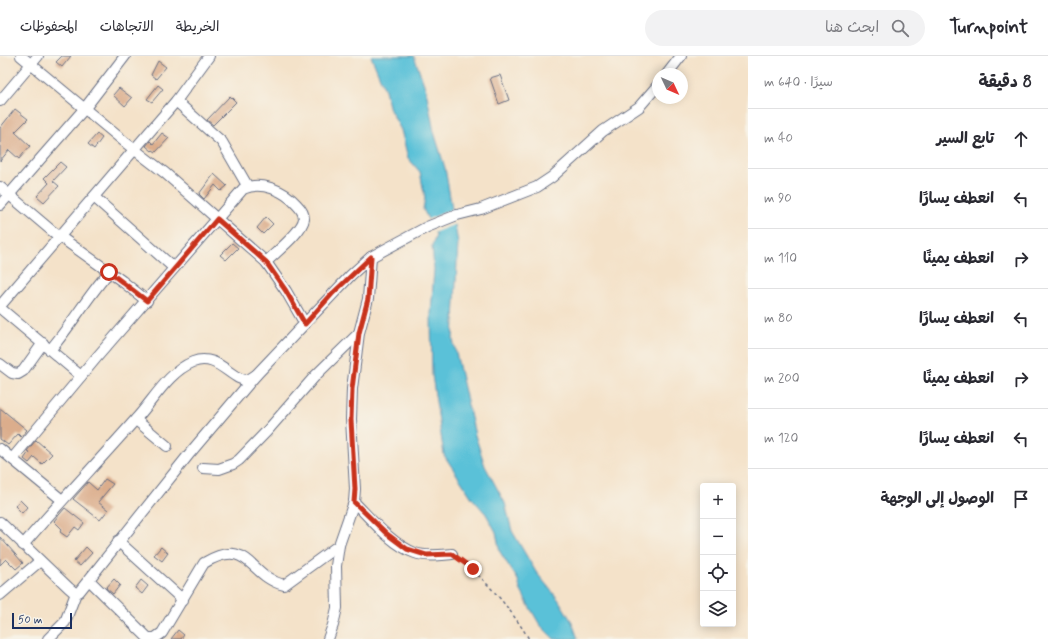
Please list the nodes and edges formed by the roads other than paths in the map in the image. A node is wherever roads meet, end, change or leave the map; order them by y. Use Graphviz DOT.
graph roads {
  1 [pos="21,56"];
  2 [pos="125,56"];
  3 [pos="209,56"];
  4 [pos="681,56"];
  5 [pos="35,60"];
  6 [pos="672,68"];
  7 [pos="652,92"];
  8 [pos="0,101"];
  9 [pos="176,101"];
  10 [pos="85,108"];
  11 [pos="135,150"];
  12 [pos="0,187"];
  13 [pos="248,187"];
  14 [pos="9,195"];
  15 [pos="94,197"];
  16 [pos="0,205"];
  17 [pos="217,219"];
  18 [pos="61,237"];
  19 [pos="371,257"];
  20 [pos="266,262"];
  21 [pos="174,268"];
  22 [pos="109,272"];
  23 [pos="147,301"];
  24 [pos="0,307"];
  25 [pos="305,324"];
  26 [pos="359,333"];
  27 [pos="47,346"];
  28 [pos="0,364"];
  29 [pos="256,375"];
  30 [pos="81,376"];
  31 [pos="136,420"];
  32 [pos="167,446"];
  33 [pos="0,449"];
  34 [pos="12,459"];
  35 [pos="203,468"];
  36 [pos="62,500"];
  37 [pos="354,502"];
  38 [pos="0,522"];
  39 [pos="118,541"];
  40 [pos="23,545"];
  41 [pos="339,545"];
  42 [pos="452,554"];
  43 [pos="40,561"];
  44 [pos="89,580"];
  45 [pos="76,593"];
  46 [pos="0,595"];
  47 [pos="183,600"];
  48 [pos="48,639"];
  49 [pos="328,639"];
  1 -- 5 [label="street"];
  2 -- 10 [label="street"];
  3 -- 9 [label="street"];
  4 -- 6 [label="street"];
  5 -- 8 [label="street"];
  5 -- 10 [label="street"];
  7 -- 19 [label="street"];
  9 -- 11 [label="street"];
  9 -- 13 [label="street"];
  10 -- 11 [label="street"];
  10 -- 14 [label="street"];
  11 -- 15 [label="street"];
  11 -- 17 [label="street"];
  12 -- 14 [label="street"];
  13 -- 17 [label="street"];
  13 -- 20 [label="street"];
  14 -- 16 [label="street"];
  14 -- 18 [label="street"];
  15 -- 18 [label="street"];
  15 -- 21 [label="street"];
  17 -- 20 [label="street"];
  17 -- 21 [label="street"];
  18 -- 22 [label="street"];
  18 -- 24 [label="street"];
  19 -- 25 [label="street"];
  19 -- 26 [label="street"];
  20 -- 25 [label="street"];
  21 -- 23 [label="street"];
  22 -- 23 [label="street"];
  22 -- 27 [label="street"];
  23 -- 30 [label="street"];
  24 -- 27 [label="street"];
  25 -- 29 [label="street"];
  26 -- 35 [label="street"];
  26 -- 37 [label="street"];
  27 -- 28 [label="street"];
  27 -- 30 [label="street"];
  29 -- 31 [label="street"];
  29 -- 39 [label="street"];
  30 -- 34 [label="street"];
  31 -- 32 [label="street"];
  31 -- 36 [label="street"];
  33 -- 34 [label="street"];
  34 -- 36 [label="street"];
  36 -- 40 [label="street"];
  37 -- 41 [label="street"];
  37 -- 42 [label="street"];
  38 -- 40 [label="street"];
  39 -- 44 [label="street"];
  39 -- 47 [label="street"];
  40 -- 43 [label="street"];
  41 -- 47 [label="street"];
  41 -- 49 [label="street"];
  43 -- 45 [label="street"];
  43 -- 46 [label="street"];
  44 -- 45 [label="street"];
  44 -- 47 [label="street"];
  45 -- 48 [label="street"];
}
